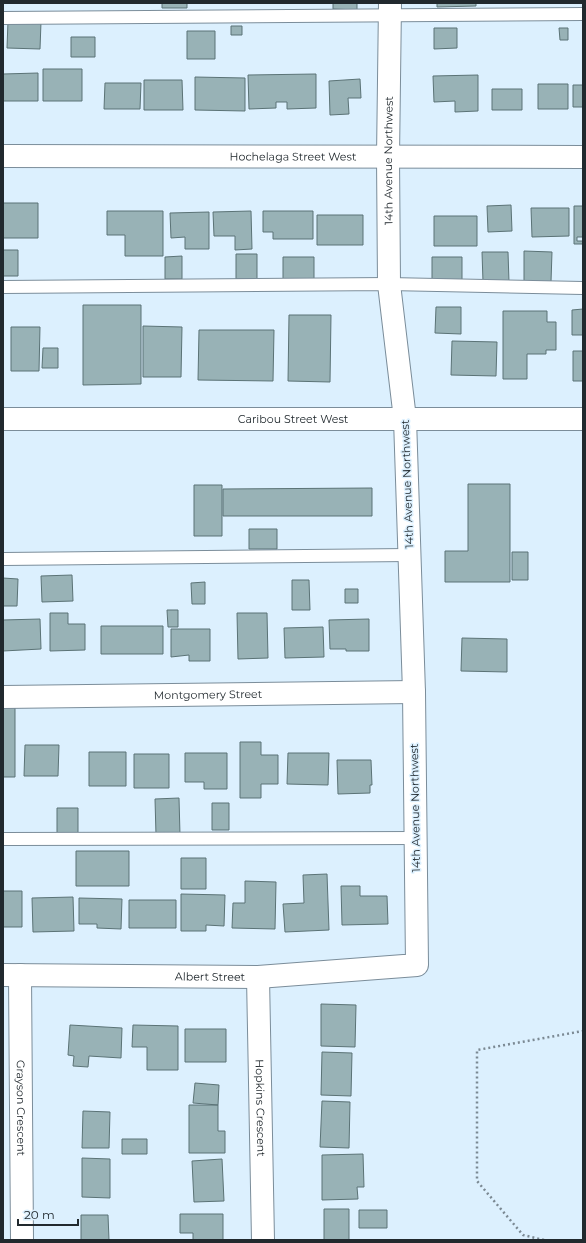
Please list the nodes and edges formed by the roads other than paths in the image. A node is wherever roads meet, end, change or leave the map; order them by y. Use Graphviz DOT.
graph roads {
  1 [pos="390,9"];
  2 [pos="583,14"];
  3 [pos="3,18"];
  4 [pos="3,156"];
  5 [pos="388,157"];
  6 [pos="583,157"];
  7 [pos="389,284"];
  8 [pos="3,287"];
  9 [pos="583,288"];
  10 [pos="3,419"];
  11 [pos="405,419"];
  12 [pos="583,419"];
  13 [pos="409,555"];
  14 [pos="3,559"];
  15 [pos="414,692"];
  16 [pos="3,697"];
  17 [pos="416,838"];
  18 [pos="3,839"];
  19 [pos="417,965"];
  20 [pos="11,975"];
  21 [pos="258,977"];
  22 [pos="22,1240"];
  23 [pos="263,1240"];
  1 -- 2 [label="lane"];
  1 -- 3 [label="lane"];
  1 -- 5 [label="street, 14th Avenue Northwest"];
  4 -- 5 [label="street, Hochelaga Street West"];
  5 -- 6 [label="street, Hochelaga Street West"];
  5 -- 7 [label="street, 14th Avenue Northwest"];
  7 -- 8 [label="lane"];
  7 -- 9 [label="lane"];
  7 -- 11 [label="street, 14th Avenue Northwest"];
  10 -- 11 [label="street, Caribou Street West"];
  11 -- 12 [label="street, Caribou Street West"];
  11 -- 13 [label="street, 14th Avenue Northwest"];
  13 -- 14 [label="lane"];
  13 -- 15 [label="street, 14th Avenue Northwest"];
  15 -- 16 [label="street, Montgomery Street"];
  15 -- 17 [label="street, 14th Avenue Northwest"];
  17 -- 18 [label="lane"];
  17 -- 19 [label="street, 14th Avenue Northwest"];
  19 -- 21 [label="street, Albert Street"];
  20 -- 21 [label="street, Albert Street"];
  20 -- 22 [label="street, Grayson Crescent"];
  21 -- 23 [label="street, Hopkins Crescent"];
}
